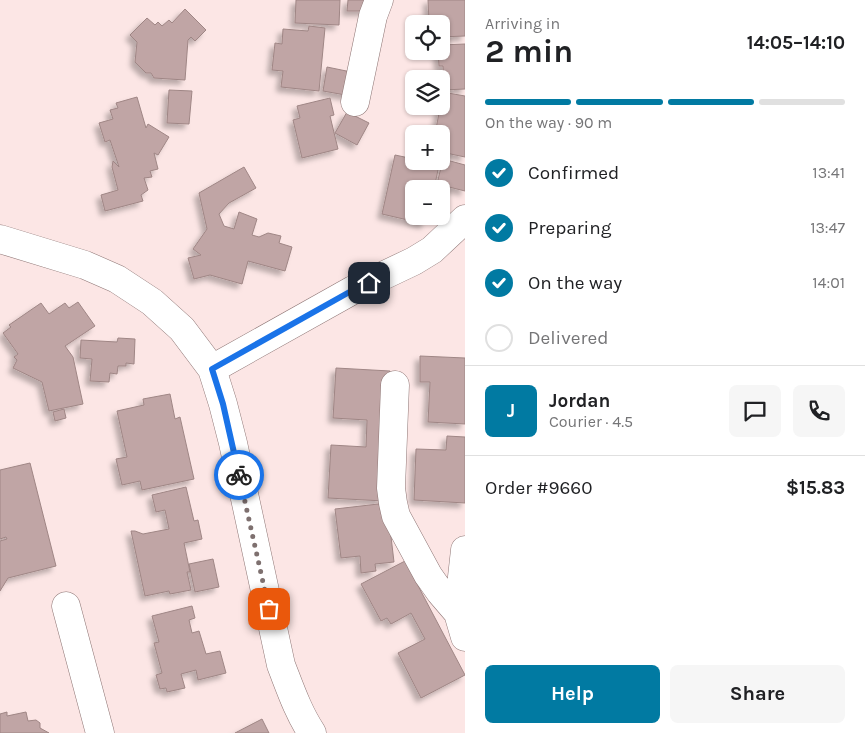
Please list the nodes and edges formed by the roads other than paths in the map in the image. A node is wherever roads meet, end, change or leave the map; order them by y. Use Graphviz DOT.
graph roads {
  1 [pos="379,0"];
  2 [pos="355,102"];
  3 [pos="465,219"];
  4 [pos="0,238"];
  5 [pos="212,369"];
  6 [pos="396,385"];
  7 [pos="465,550"];
  8 [pos="66,606"];
  9 [pos="462,625"];
  10 [pos="100,733"];
  11 [pos="312,733"];
  1 -- 2 [label="street"];
  3 -- 5 [label="street"];
  4 -- 5 [label="street"];
  5 -- 11 [label="street"];
  6 -- 9 [label="street"];
  7 -- 9 [label="street"];
  8 -- 10 [label="street"];
}
